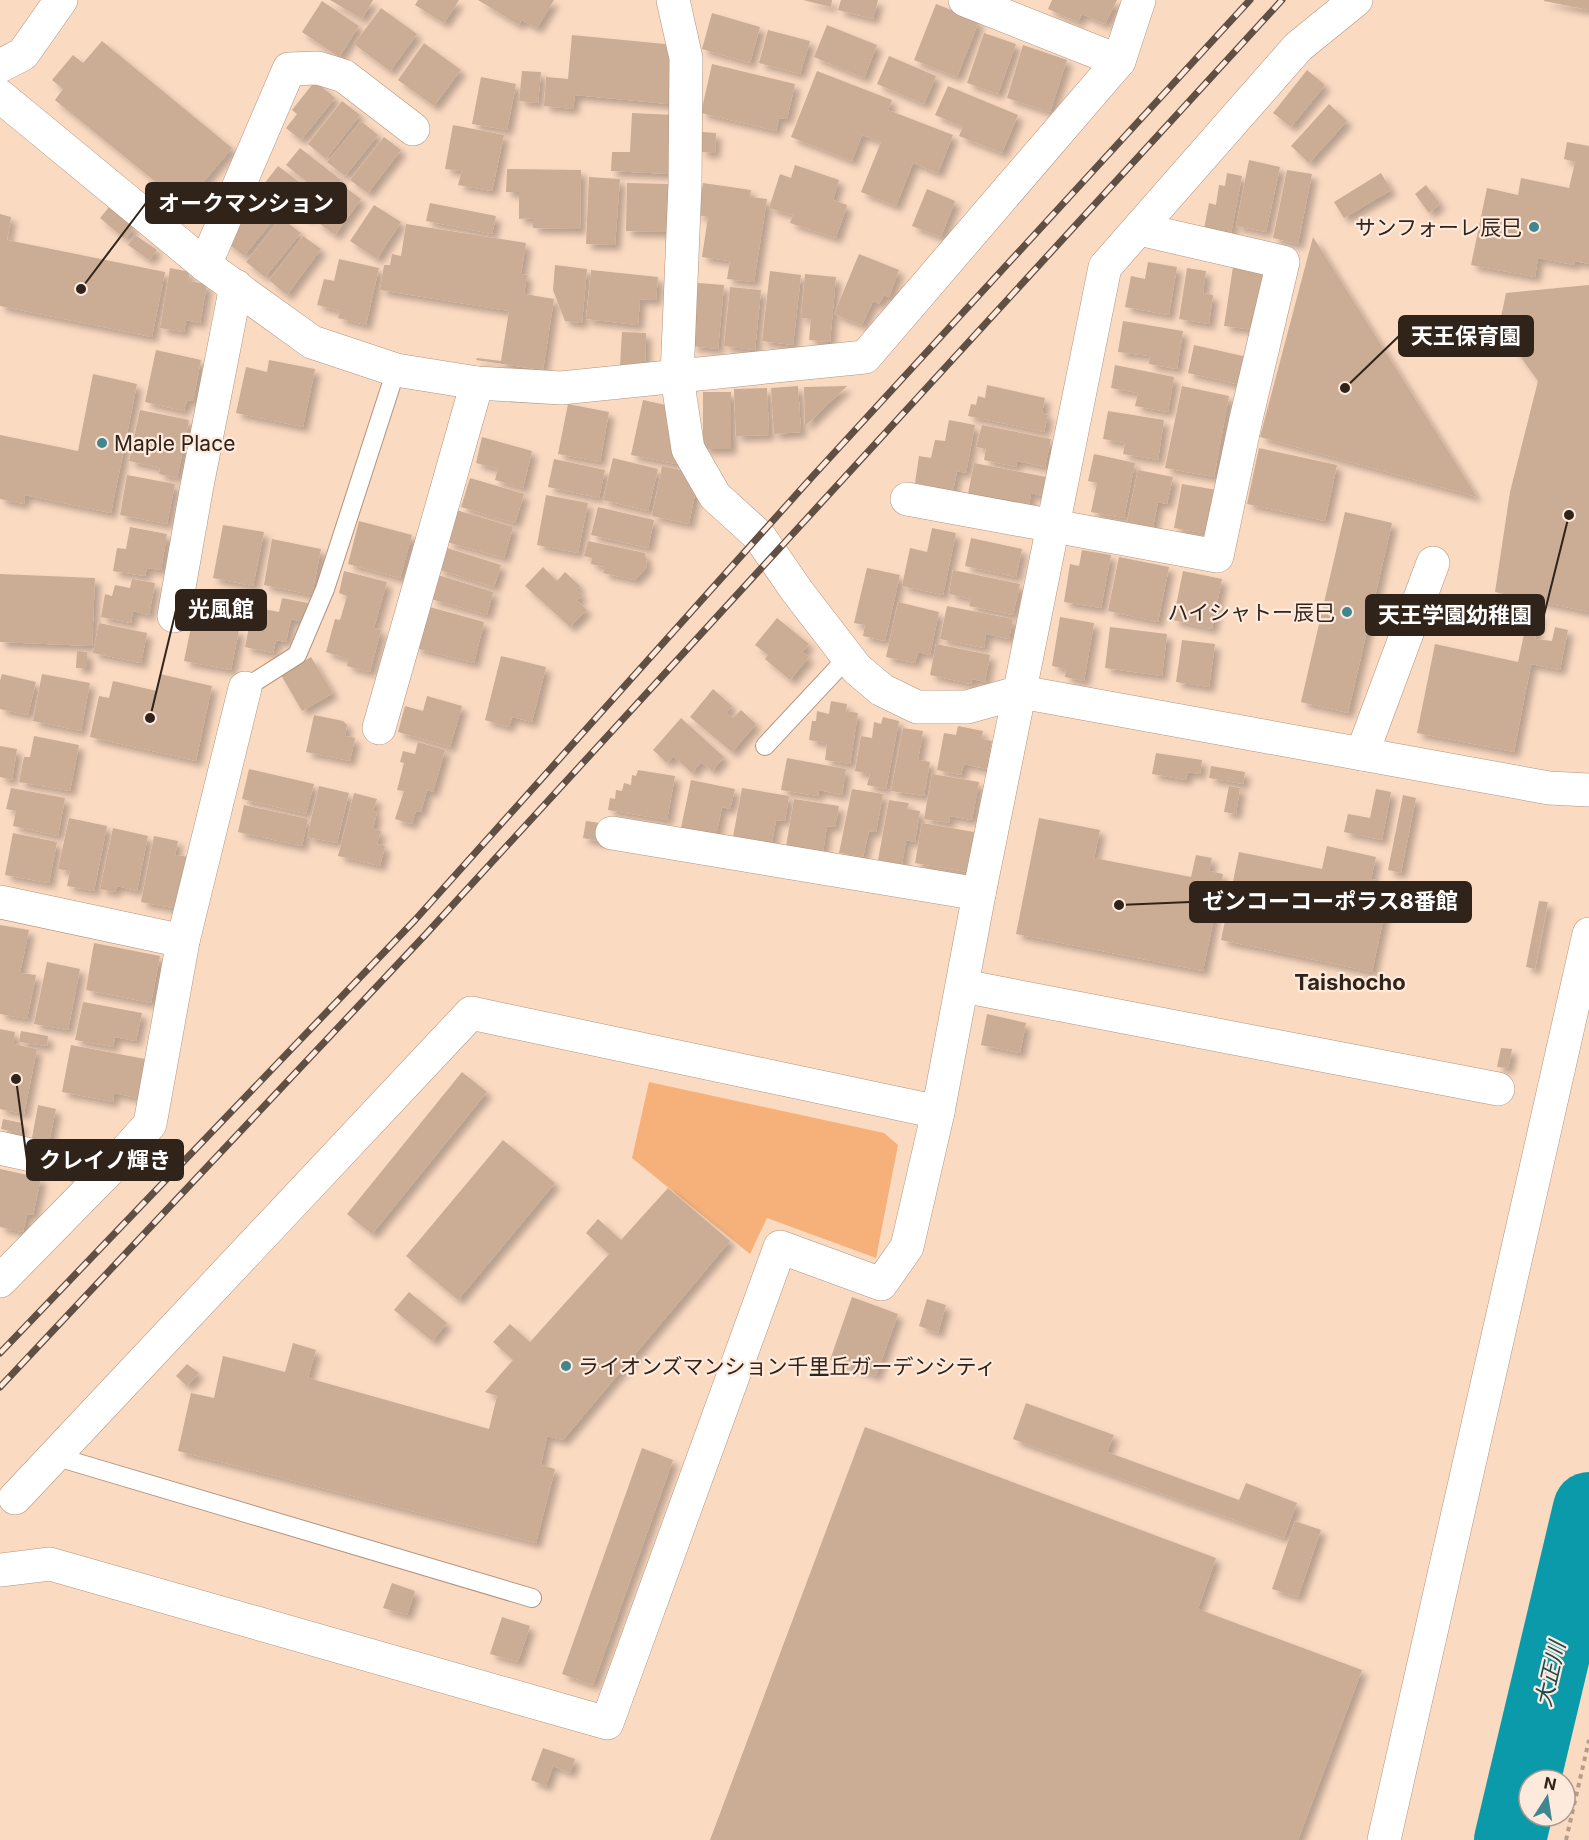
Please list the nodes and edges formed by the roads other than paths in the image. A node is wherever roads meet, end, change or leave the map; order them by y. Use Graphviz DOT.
graph roads {
  1 [pos="61,0"];
  2 [pos="673,0"];
  3 [pos="965,0"];
  4 [pos="1138,0"];
  5 [pos="1356,0"];
  6 [pos="1119,61"];
  7 [pos="0,66"];
  8 [pos="0,96"];
  9 [pos="412,129"];
  10 [pos="1139,229"];
  11 [pos="205,265"];
  12 [pos="236,286"];
  13 [pos="396,370"];
  14 [pos="677,377"];
  15 [pos="477,383"];
  16 [pos="907,499"];
  17 [pos="1053,526"];
  18 [pos="1433,563"];
  19 [pos="174,616"];
  20 [pos="848,657"];
  21 [pos="245,688"];
  22 [pos="1021,692"];
  23 [pos="379,728"];
  24 [pos="765,746"];
  25 [pos="1362,754"];
  26 [pos="1589,790"];
  27 [pos="612,833"];
  28 [pos="979,894"];
  29 [pos="0,902"];
  30 [pos="1589,934"];
  31 [pos="183,941"];
  32 [pos="963,986"];
  33 [pos="1498,1089"];
  34 [pos="938,1112"];
  35 [pos="0,1148"];
  36 [pos="107,1172"];
  37 [pos="0,1281"];
  38 [pos="54,1456"];
  39 [pos="15,1498"];
  40 [pos="0,1570"];
  41 [pos="532,1598"];
  42 [pos="1384,1840"];
  1 -- 7 [label="street"];
  2 -- 14 [label="street"];
  3 -- 6 [label="street"];
  4 -- 6 [label="street"];
  5 -- 10 [label="street"];
  6 -- 14 [label="street"];
  8 -- 11 [label="street"];
  9 -- 11 [label="street"];
  10 -- 17 [label="street"];
  10 -- 17 [label="street"];
  11 -- 12 [label="street"];
  12 -- 13 [label="street"];
  12 -- 19 [label="street"];
  13 -- 15 [label="street"];
  13 -- 21 [label="lane"];
  14 -- 15 [label="street"];
  14 -- 20 [label="street"];
  15 -- 23 [label="street"];
  16 -- 17 [label="street"];
  17 -- 22 [label="street"];
  18 -- 25 [label="street"];
  20 -- 22 [label="street"];
  20 -- 24 [label="lane"];
  21 -- 31 [label="street"];
  22 -- 25 [label="street"];
  22 -- 28 [label="street"];
  25 -- 26 [label="street"];
  27 -- 28 [label="street"];
  28 -- 32 [label="street"];
  29 -- 31 [label="street"];
  30 -- 42 [label="street"];
  31 -- 36 [label="street"];
  32 -- 33 [label="street"];
  32 -- 34 [label="street"];
  34 -- 38 [label="street"];
  34 -- 40 [label="street"];
  35 -- 36 [label="street"];
  36 -- 37 [label="street"];
  38 -- 39 [label="street"];
  38 -- 41 [label="lane"];
}
